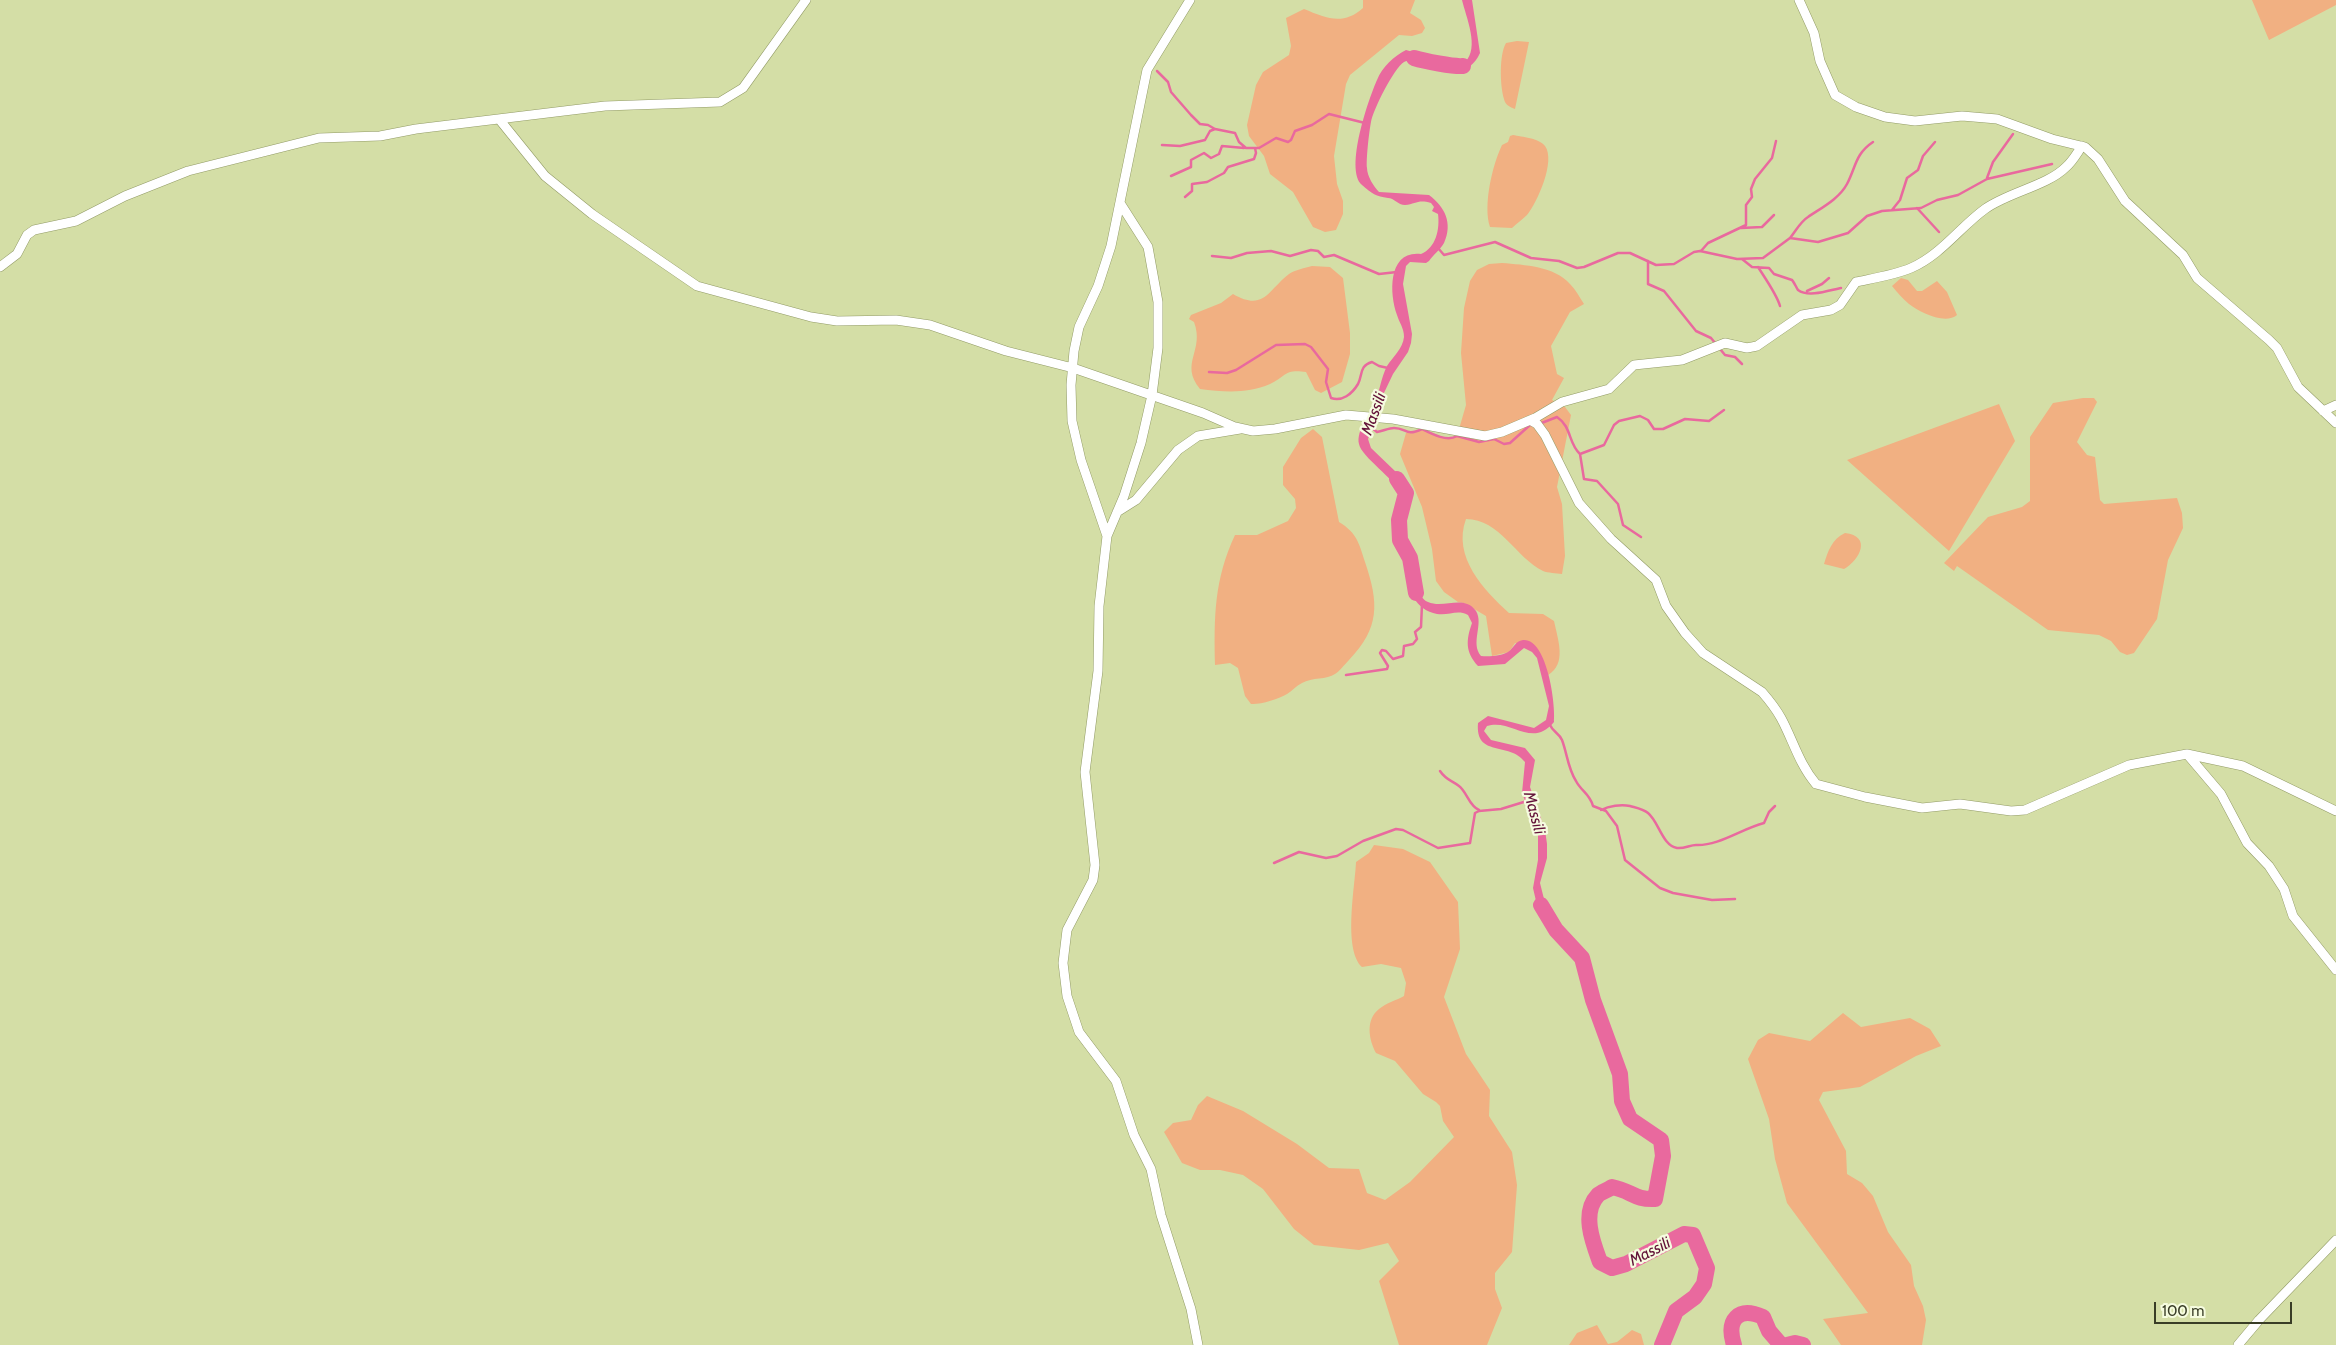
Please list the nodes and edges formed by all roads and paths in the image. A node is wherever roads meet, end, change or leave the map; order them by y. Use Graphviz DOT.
graph roads {
  1 [pos="806,0"];
  2 [pos="1190,0"];
  3 [pos="1799,0"];
  4 [pos="499,119"];
  5 [pos="2082,146"];
  6 [pos="1120,203"];
  7 [pos="0,267"];
  8 [pos="1073,368"];
  9 [pos="1152,395"];
  10 [pos="2336,405"];
  11 [pos="2323,411"];
  12 [pos="1530,420"];
  13 [pos="2336,423"];
  14 [pos="1242,428"];
  15 [pos="1118,512"];
  16 [pos="1107,536"];
  17 [pos="2187,754"];
  18 [pos="2336,811"];
  19 [pos="2336,970"];
  20 [pos="2336,1240"];
  21 [pos="1198,1345"];
  22 [pos="2238,1345"];
  1 -- 4 [label="street"];
  2 -- 6 [label="street"];
  3 -- 5 [label="street"];
  4 -- 7 [label="street"];
  4 -- 8 [label="street"];
  5 -- 11 [label="street"];
  5 -- 12 [label="street"];
  6 -- 8 [label="street"];
  6 -- 9 [label="street"];
  8 -- 9 [label="street"];
  8 -- 16 [label="street"];
  9 -- 14 [label="street"];
  9 -- 15 [label="street"];
  10 -- 11 [label="street"];
  11 -- 13 [label="street"];
  12 -- 14 [label="street"];
  12 -- 17 [label="street"];
  14 -- 15 [label="street"];
  15 -- 16 [label="street"];
  16 -- 21 [label="street"];
  17 -- 18 [label="street"];
  17 -- 19 [label="street"];
  20 -- 22 [label="street"];
}
